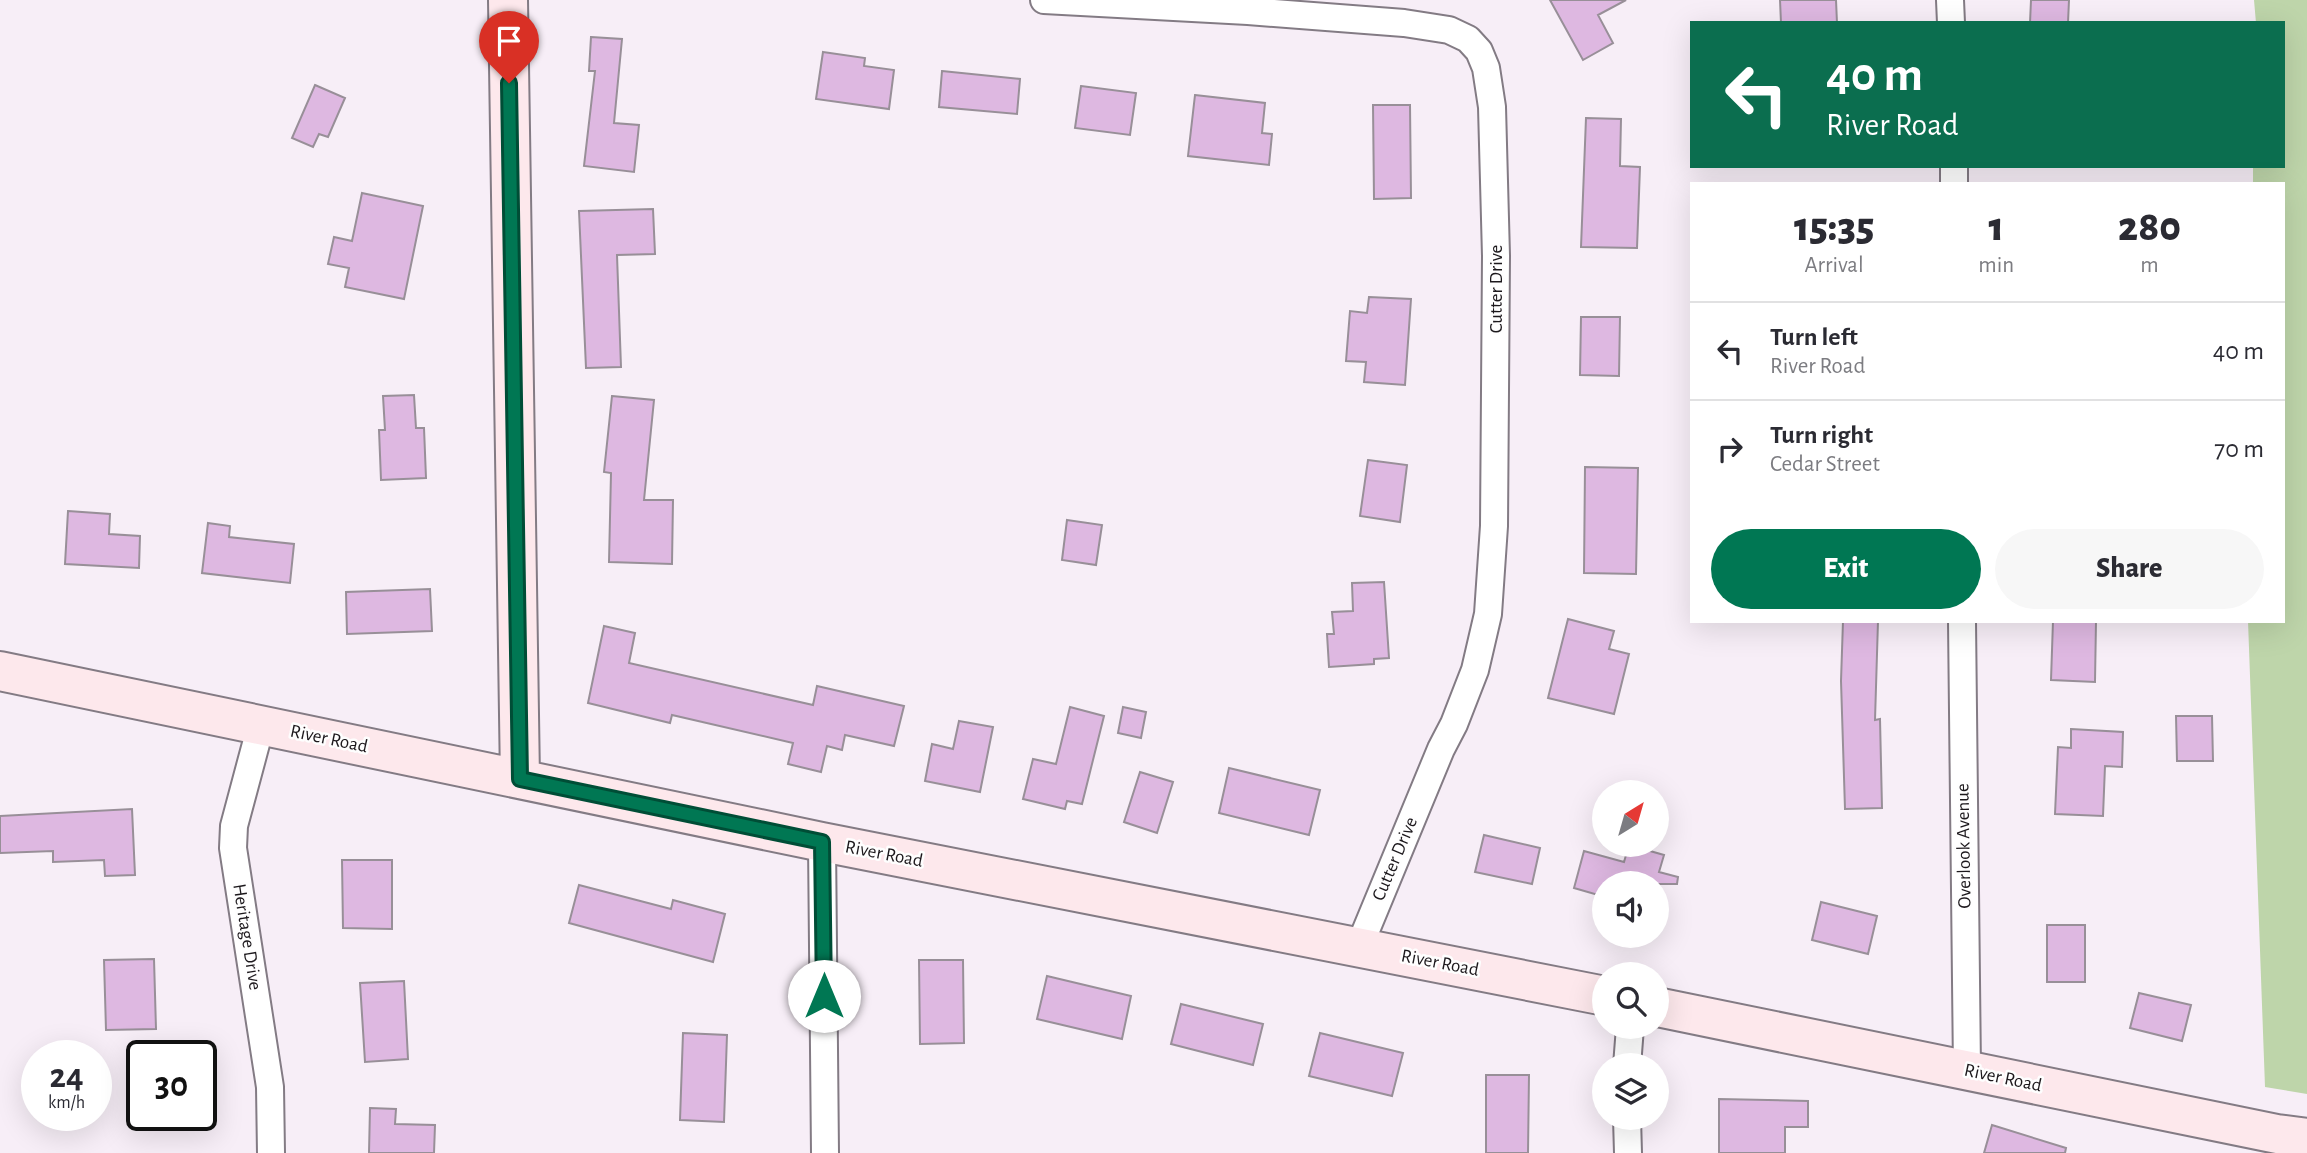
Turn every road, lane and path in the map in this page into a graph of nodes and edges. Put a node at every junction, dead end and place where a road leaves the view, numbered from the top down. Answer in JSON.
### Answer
{"nodes":[{"id":1,"x":508,"y":0,"type":"edge"},
{"id":2,"x":1044,"y":0,"type":"edge"},
{"id":3,"x":1950,"y":0,"type":"edge"},
{"id":4,"x":1951,"y":21,"type":"edge"},
{"id":5,"x":1962,"y":623,"type":"edge"},
{"id":6,"x":0,"y":671,"type":"edge"},
{"id":7,"x":261,"y":725,"type":"junction"},
{"id":8,"x":520,"y":779,"type":"junction"},
{"id":9,"x":822,"y":842,"type":"junction"},
{"id":10,"x":1359,"y":947,"type":"junction"},
{"id":11,"x":1592,"y":993,"type":"edge"},
{"id":12,"x":1669,"y":1009,"type":"edge"},
{"id":13,"x":1967,"y":1070,"type":"junction"},
{"id":14,"x":1627,"y":1130,"type":"edge"},
{"id":15,"x":2307,"y":1138,"type":"edge"},
{"id":16,"x":271,"y":1153,"type":"edge"},
{"id":17,"x":825,"y":1153,"type":"edge"},
{"id":18,"x":1628,"y":1153,"type":"edge"}],
"edges":[{"from":1,"to":8,"type":"street"},
{"from":2,"to":10,"type":"street","name":"Cutter Drive"},
{"from":3,"to":4,"type":"street"},
{"from":5,"to":13,"type":"street","name":"Overlook Avenue"},
{"from":6,"to":7,"type":"street","name":"River Road"},
{"from":7,"to":8,"type":"street","name":"River Road"},
{"from":7,"to":16,"type":"street","name":"Heritage Drive"},
{"from":8,"to":9,"type":"street","name":"River Road"},
{"from":9,"to":10,"type":"street","name":"River Road"},
{"from":9,"to":17,"type":"street"},
{"from":10,"to":11,"type":"street","name":"River Road"},
{"from":12,"to":13,"type":"street","name":"River Road"},
{"from":13,"to":15,"type":"street","name":"River Road"},
{"from":14,"to":18,"type":"street"}]}
